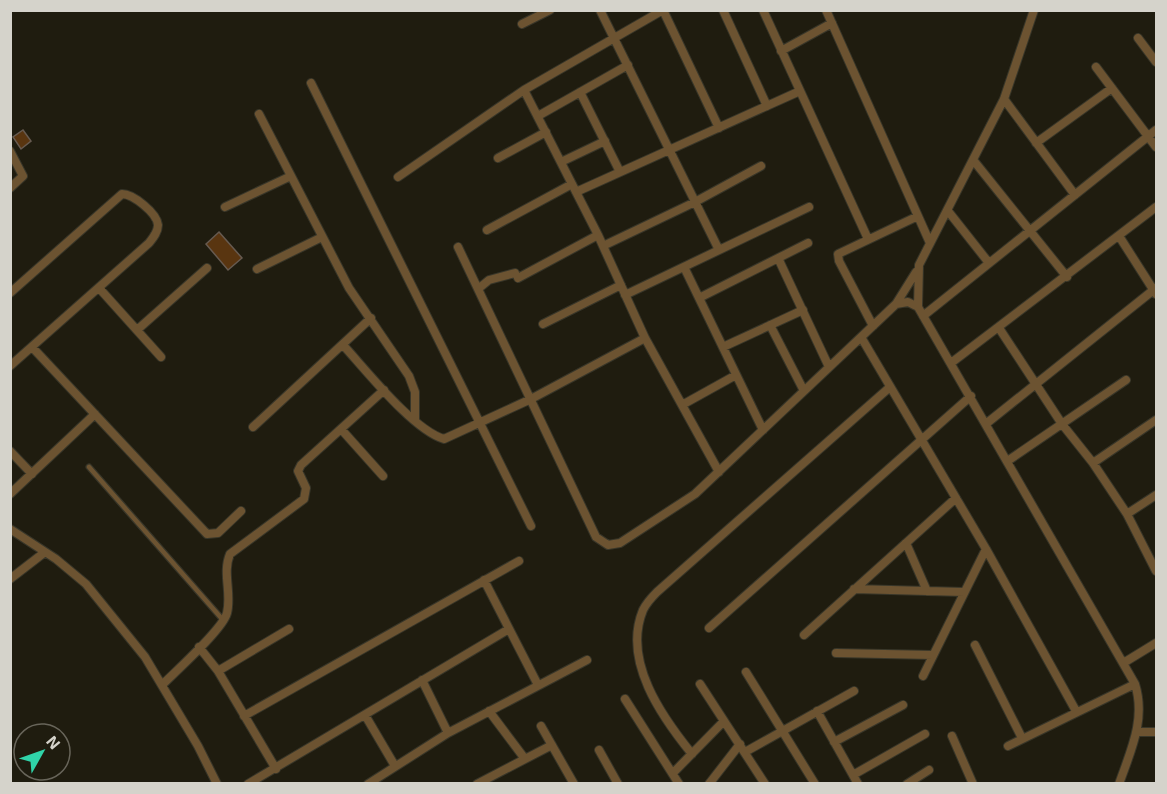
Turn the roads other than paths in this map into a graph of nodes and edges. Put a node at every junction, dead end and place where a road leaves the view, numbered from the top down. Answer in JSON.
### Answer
{"nodes":[{"id":1,"x":550,"y":10,"type":"edge"},
{"id":2,"x":600,"y":10,"type":"edge"},
{"id":3,"x":663,"y":10,"type":"edge"},
{"id":4,"x":723,"y":10,"type":"edge"},
{"id":5,"x":763,"y":10,"type":"edge"},
{"id":6,"x":826,"y":10,"type":"edge"},
{"id":7,"x":1034,"y":10,"type":"edge"},
{"id":8,"x":832,"y":23,"type":"junction"},
{"id":9,"x":522,"y":24,"type":"dead end"},
{"id":10,"x":615,"y":38,"type":"junction"},
{"id":11,"x":1138,"y":38,"type":"dead end"},
{"id":12,"x":781,"y":51,"type":"junction"},
{"id":13,"x":1156,"y":62,"type":"edge"},
{"id":14,"x":628,"y":65,"type":"junction"},
{"id":15,"x":1096,"y":67,"type":"dead end"},
{"id":16,"x":311,"y":83,"type":"dead end"},
{"id":17,"x":1112,"y":88,"type":"junction"},
{"id":18,"x":524,"y":90,"type":"junction"},
{"id":19,"x":800,"y":91,"type":"junction"},
{"id":20,"x":580,"y":92,"type":"junction"},
{"id":21,"x":1004,"y":99,"type":"junction"},
{"id":22,"x":767,"y":106,"type":"junction"},
{"id":23,"x":259,"y":114,"type":"dead end"},
{"id":24,"x":538,"y":116,"type":"junction"},
{"id":25,"x":719,"y":128,"type":"junction"},
{"id":26,"x":1156,"y":130,"type":"edge"},
{"id":27,"x":546,"y":132,"type":"junction"},
{"id":28,"x":1149,"y":136,"type":"junction"},
{"id":29,"x":605,"y":141,"type":"junction"},
{"id":30,"x":1036,"y":143,"type":"junction"},
{"id":31,"x":1156,"y":147,"type":"edge"},
{"id":32,"x":670,"y":150,"type":"junction"},
{"id":33,"x":10,"y":151,"type":"edge"},
{"id":34,"x":498,"y":158,"type":"dead end"},
{"id":35,"x":974,"y":161,"type":"junction"},
{"id":36,"x":561,"y":162,"type":"junction"},
{"id":37,"x":761,"y":166,"type":"dead end"},
{"id":38,"x":621,"y":172,"type":"junction"},
{"id":39,"x":291,"y":176,"type":"junction"},
{"id":40,"x":398,"y":177,"type":"dead end"},
{"id":41,"x":10,"y":188,"type":"edge"},
{"id":42,"x":574,"y":188,"type":"junction"},
{"id":43,"x":1075,"y":195,"type":"junction"},
{"id":44,"x":695,"y":202,"type":"junction"},
{"id":45,"x":225,"y":207,"type":"dead end"},
{"id":46,"x":809,"y":207,"type":"dead end"},
{"id":47,"x":1156,"y":207,"type":"edge"},
{"id":48,"x":948,"y":211,"type":"junction"},
{"id":49,"x":916,"y":217,"type":"junction"},
{"id":50,"x":487,"y":231,"type":"dead end"},
{"id":51,"x":1030,"y":231,"type":"junction"},
{"id":52,"x":598,"y":235,"type":"junction"},
{"id":53,"x":1119,"y":236,"type":"junction"},
{"id":54,"x":322,"y":237,"type":"junction"},
{"id":55,"x":868,"y":239,"type":"junction"},
{"id":56,"x":808,"y":243,"type":"dead end"},
{"id":57,"x":930,"y":243,"type":"junction"},
{"id":58,"x":603,"y":246,"type":"junction"},
{"id":59,"x":458,"y":247,"type":"dead end"},
{"id":60,"x":718,"y":250,"type":"junction"},
{"id":61,"x":778,"y":258,"type":"junction"},
{"id":62,"x":989,"y":263,"type":"junction"},
{"id":63,"x":684,"y":267,"type":"junction"},
{"id":64,"x":207,"y":268,"type":"dead end"},
{"id":65,"x":257,"y":269,"type":"dead end"},
{"id":66,"x":917,"y":271,"type":"junction"},
{"id":67,"x":1067,"y":277,"type":"junction"},
{"id":68,"x":621,"y":285,"type":"junction"},
{"id":69,"x":99,"y":288,"type":"junction"},
{"id":70,"x":478,"y":289,"type":"junction"},
{"id":71,"x":1156,"y":291,"type":"edge"},
{"id":72,"x":10,"y":293,"type":"edge"},
{"id":73,"x":625,"y":295,"type":"junction"},
{"id":74,"x":699,"y":298,"type":"junction"},
{"id":75,"x":896,"y":304,"type":"junction"},
{"id":76,"x":803,"y":310,"type":"junction"},
{"id":77,"x":920,"y":312,"type":"junction"},
{"id":78,"x":371,"y":318,"type":"junction"},
{"id":79,"x":543,"y":324,"type":"dead end"},
{"id":80,"x":771,"y":325,"type":"junction"},
{"id":81,"x":873,"y":326,"type":"junction"},
{"id":82,"x":999,"y":328,"type":"junction"},
{"id":83,"x":137,"y":330,"type":"junction"},
{"id":84,"x":861,"y":337,"type":"junction"},
{"id":85,"x":645,"y":338,"type":"junction"},
{"id":86,"x":343,"y":345,"type":"junction"},
{"id":87,"x":32,"y":347,"type":"junction"},
{"id":88,"x":723,"y":347,"type":"junction"},
{"id":89,"x":161,"y":357,"type":"dead end"},
{"id":90,"x":951,"y":363,"type":"junction"},
{"id":91,"x":10,"y":366,"type":"edge"},
{"id":92,"x":830,"y":367,"type":"junction"},
{"id":93,"x":736,"y":375,"type":"junction"},
{"id":94,"x":1126,"y":380,"type":"dead end"},
{"id":95,"x":1036,"y":384,"type":"junction"},
{"id":96,"x":890,"y":387,"type":"junction"},
{"id":97,"x":384,"y":390,"type":"junction"},
{"id":98,"x":804,"y":391,"type":"junction"},
{"id":99,"x":970,"y":396,"type":"junction"},
{"id":100,"x":531,"y":399,"type":"junction"},
{"id":101,"x":682,"y":405,"type":"junction"},
{"id":102,"x":95,"y":414,"type":"junction"},
{"id":103,"x":415,"y":419,"type":"junction"},
{"id":104,"x":1156,"y":420,"type":"edge"},
{"id":105,"x":987,"y":423,"type":"junction"},
{"id":106,"x":479,"y":424,"type":"junction"},
{"id":107,"x":1062,"y":424,"type":"junction"},
{"id":108,"x":253,"y":427,"type":"dead end"},
{"id":109,"x":341,"y":429,"type":"junction"},
{"id":110,"x":763,"y":430,"type":"junction"},
{"id":111,"x":921,"y":440,"type":"junction"},
{"id":112,"x":10,"y":451,"type":"edge"},
{"id":113,"x":1009,"y":460,"type":"junction"},
{"id":114,"x":1093,"y":463,"type":"junction"},
{"id":115,"x":89,"y":467,"type":"dead end"},
{"id":116,"x":719,"y":472,"type":"junction"},
{"id":117,"x":32,"y":474,"type":"junction"},
{"id":118,"x":383,"y":476,"type":"dead end"},
{"id":119,"x":10,"y":494,"type":"edge"},
{"id":120,"x":1156,"y":495,"type":"edge"},
{"id":121,"x":956,"y":498,"type":"junction"},
{"id":122,"x":241,"y":511,"type":"dead end"},
{"id":123,"x":1127,"y":514,"type":"junction"},
{"id":124,"x":531,"y":526,"type":"dead end"},
{"id":125,"x":10,"y":529,"type":"edge"},
{"id":126,"x":906,"y":543,"type":"junction"},
{"id":127,"x":1156,"y":546,"type":"edge"},
{"id":128,"x":986,"y":549,"type":"junction"},
{"id":129,"x":1146,"y":550,"type":"junction"},
{"id":130,"x":45,"y":552,"type":"junction"},
{"id":131,"x":519,"y":561,"type":"dead end"},
{"id":132,"x":1156,"y":571,"type":"edge"},
{"id":133,"x":10,"y":579,"type":"edge"},
{"id":134,"x":484,"y":580,"type":"junction"},
{"id":135,"x":854,"y":589,"type":"junction"},
{"id":136,"x":927,"y":591,"type":"junction"},
{"id":137,"x":964,"y":592,"type":"junction"},
{"id":138,"x":224,"y":621,"type":"junction"},
{"id":139,"x":709,"y":628,"type":"dead end"},
{"id":140,"x":289,"y":629,"type":"dead end"},
{"id":141,"x":509,"y":629,"type":"junction"},
{"id":142,"x":804,"y":635,"type":"dead end"},
{"id":143,"x":1156,"y":643,"type":"edge"},
{"id":144,"x":975,"y":645,"type":"dead end"},
{"id":145,"x":199,"y":647,"type":"junction"},
{"id":146,"x":836,"y":653,"type":"dead end"},
{"id":147,"x":933,"y":655,"type":"junction"},
{"id":148,"x":587,"y":660,"type":"dead end"},
{"id":149,"x":1125,"y":662,"type":"junction"},
{"id":150,"x":218,"y":671,"type":"junction"},
{"id":151,"x":746,"y":672,"type":"dead end"},
{"id":152,"x":922,"y":676,"type":"dead end"},
{"id":153,"x":422,"y":680,"type":"junction"},
{"id":154,"x":700,"y":684,"type":"dead end"},
{"id":155,"x":1135,"y":684,"type":"junction"},
{"id":156,"x":162,"y":685,"type":"junction"},
{"id":157,"x":538,"y":685,"type":"junction"},
{"id":158,"x":854,"y":691,"type":"dead end"},
{"id":159,"x":625,"y":699,"type":"dead end"},
{"id":160,"x":903,"y":705,"type":"dead end"},
{"id":161,"x":489,"y":711,"type":"junction"},
{"id":162,"x":817,"y":711,"type":"junction"},
{"id":163,"x":1076,"y":711,"type":"junction"},
{"id":164,"x":365,"y":715,"type":"junction"},
{"id":165,"x":244,"y":716,"type":"junction"},
{"id":166,"x":724,"y":721,"type":"junction"},
{"id":167,"x":541,"y":726,"type":"dead end"},
{"id":168,"x":781,"y":731,"type":"junction"},
{"id":169,"x":1137,"y":732,"type":"junction"},
{"id":170,"x":1156,"y":732,"type":"edge"},
{"id":171,"x":448,"y":733,"type":"junction"},
{"id":172,"x":925,"y":734,"type":"dead end"},
{"id":173,"x":952,"y":736,"type":"dead end"},
{"id":174,"x":1022,"y":738,"type":"junction"},
{"id":175,"x":834,"y":742,"type":"junction"},
{"id":176,"x":552,"y":745,"type":"junction"},
{"id":177,"x":1008,"y":746,"type":"dead end"},
{"id":178,"x":742,"y":748,"type":"junction"},
{"id":179,"x":599,"y":750,"type":"dead end"},
{"id":180,"x":692,"y":754,"type":"junction"},
{"id":181,"x":525,"y":759,"type":"junction"},
{"id":182,"x":395,"y":766,"type":"junction"},
{"id":183,"x":276,"y":769,"type":"junction"},
{"id":184,"x":929,"y":770,"type":"dead end"},
{"id":185,"x":673,"y":773,"type":"junction"},
{"id":186,"x":853,"y":775,"type":"junction"},
{"id":187,"x":614,"y":782,"type":"edge"},
{"id":188,"x":217,"y":783,"type":"edge"},
{"id":189,"x":251,"y":783,"type":"edge"},
{"id":190,"x":368,"y":783,"type":"edge"},
{"id":191,"x":477,"y":783,"type":"edge"},
{"id":192,"x":574,"y":783,"type":"edge"},
{"id":193,"x":679,"y":783,"type":"edge"},
{"id":194,"x":709,"y":783,"type":"edge"},
{"id":195,"x":765,"y":783,"type":"edge"},
{"id":196,"x":815,"y":783,"type":"edge"},
{"id":197,"x":858,"y":783,"type":"edge"},
{"id":198,"x":907,"y":783,"type":"edge"},
{"id":199,"x":973,"y":783,"type":"edge"},
{"id":200,"x":1119,"y":783,"type":"edge"}],
"edges":[{"from":1,"to":9,"type":"street"},
{"from":2,"to":10,"type":"street"},
{"from":3,"to":10,"type":"street"},
{"from":3,"to":25,"type":"street"},
{"from":4,"to":22,"type":"street"},
{"from":5,"to":12,"type":"street"},
{"from":6,"to":8,"type":"street"},
{"from":7,"to":21,"type":"street"},
{"from":8,"to":12,"type":"street"},
{"from":8,"to":49,"type":"street"},
{"from":10,"to":14,"type":"street"},
{"from":10,"to":18,"type":"street"},
{"from":11,"to":13,"type":"street"},
{"from":12,"to":19,"type":"street"},
{"from":14,"to":20,"type":"street"},
{"from":14,"to":32,"type":"street"},
{"from":15,"to":17,"type":"street"},
{"from":16,"to":106,"type":"street"},
{"from":17,"to":28,"type":"street"},
{"from":17,"to":30,"type":"street"},
{"from":18,"to":24,"type":"street"},
{"from":18,"to":40,"type":"street"},
{"from":19,"to":22,"type":"street"},
{"from":19,"to":55,"type":"street"},
{"from":20,"to":24,"type":"street"},
{"from":20,"to":29,"type":"street"},
{"from":21,"to":30,"type":"street"},
{"from":21,"to":35,"type":"street"},
{"from":22,"to":25,"type":"street"},
{"from":23,"to":39,"type":"street"},
{"from":24,"to":27,"type":"street"},
{"from":25,"to":32,"type":"street"},
{"from":26,"to":28,"type":"street"},
{"from":27,"to":34,"type":"street"},
{"from":27,"to":36,"type":"street"},
{"from":28,"to":31,"type":"street"},
{"from":28,"to":43,"type":"street"},
{"from":29,"to":36,"type":"street"},
{"from":29,"to":38,"type":"street"},
{"from":30,"to":43,"type":"street"},
{"from":32,"to":38,"type":"street"},
{"from":32,"to":44,"type":"street"},
{"from":33,"to":41,"type":"street"},
{"from":35,"to":48,"type":"street"},
{"from":35,"to":51,"type":"street"},
{"from":36,"to":42,"type":"street"},
{"from":37,"to":44,"type":"street"},
{"from":38,"to":42,"type":"street"},
{"from":39,"to":45,"type":"street"},
{"from":39,"to":54,"type":"street"},
{"from":42,"to":50,"type":"street"},
{"from":42,"to":52,"type":"street"},
{"from":43,"to":51,"type":"street"},
{"from":44,"to":58,"type":"street"},
{"from":44,"to":60,"type":"street"},
{"from":46,"to":60,"type":"street"},
{"from":47,"to":53,"type":"street"},
{"from":48,"to":57,"type":"street"},
{"from":48,"to":62,"type":"street"},
{"from":49,"to":55,"type":"street"},
{"from":49,"to":57,"type":"street"},
{"from":51,"to":62,"type":"street"},
{"from":51,"to":67,"type":"street"},
{"from":52,"to":58,"type":"street"},
{"from":52,"to":70,"type":"street"},
{"from":53,"to":67,"type":"street"},
{"from":53,"to":71,"type":"street"},
{"from":54,"to":65,"type":"street"},
{"from":54,"to":78,"type":"street"},
{"from":55,"to":81,"type":"street"},
{"from":56,"to":61,"type":"street"},
{"from":57,"to":66,"type":"street"},
{"from":58,"to":68,"type":"street"},
{"from":59,"to":70,"type":"street"},
{"from":60,"to":63,"type":"street"},
{"from":61,"to":74,"type":"street"},
{"from":61,"to":76,"type":"street"},
{"from":62,"to":77,"type":"street"},
{"from":63,"to":73,"type":"street"},
{"from":63,"to":74,"type":"street"},
{"from":64,"to":83,"type":"street"},
{"from":66,"to":75,"type":"street"},
{"from":66,"to":77,"type":"street"},
{"from":67,"to":82,"type":"street"},
{"from":68,"to":73,"type":"street"},
{"from":68,"to":79,"type":"street"},
{"from":69,"to":72,"type":"street"},
{"from":69,"to":83,"type":"street"},
{"from":69,"to":87,"type":"street"},
{"from":70,"to":100,"type":"street"},
{"from":71,"to":95,"type":"street"},
{"from":73,"to":85,"type":"street"},
{"from":74,"to":88,"type":"street"},
{"from":75,"to":77,"type":"street"},
{"from":75,"to":81,"type":"street"},
{"from":76,"to":80,"type":"street"},
{"from":76,"to":92,"type":"street"},
{"from":77,"to":90,"type":"street"},
{"from":78,"to":86,"type":"street"},
{"from":78,"to":103,"type":"street"},
{"from":80,"to":88,"type":"street"},
{"from":80,"to":98,"type":"street"},
{"from":81,"to":84,"type":"street"},
{"from":82,"to":90,"type":"street"},
{"from":82,"to":95,"type":"street"},
{"from":83,"to":89,"type":"street"},
{"from":84,"to":92,"type":"street"},
{"from":84,"to":96,"type":"street"},
{"from":85,"to":100,"type":"street"},
{"from":85,"to":101,"type":"street"},
{"from":86,"to":97,"type":"street"},
{"from":86,"to":108,"type":"street"},
{"from":87,"to":91,"type":"street"},
{"from":87,"to":102,"type":"street"},
{"from":88,"to":93,"type":"street"},
{"from":90,"to":99,"type":"street"},
{"from":92,"to":98,"type":"street"},
{"from":93,"to":101,"type":"street"},
{"from":93,"to":110,"type":"street"},
{"from":94,"to":107,"type":"street"},
{"from":95,"to":105,"type":"street"},
{"from":95,"to":107,"type":"street"},
{"from":96,"to":111,"type":"street"},
{"from":96,"to":180,"type":"street"},
{"from":97,"to":103,"type":"street"},
{"from":97,"to":109,"type":"street"},
{"from":98,"to":110,"type":"street"},
{"from":99,"to":105,"type":"street"},
{"from":99,"to":111,"type":"street"},
{"from":100,"to":106,"type":"street"},
{"from":100,"to":116,"type":"street"},
{"from":101,"to":116,"type":"street"},
{"from":102,"to":117,"type":"street"},
{"from":102,"to":122,"type":"street"},
{"from":103,"to":106,"type":"street"},
{"from":104,"to":114,"type":"street"},
{"from":105,"to":113,"type":"street"},
{"from":106,"to":124,"type":"street"},
{"from":107,"to":113,"type":"street"},
{"from":107,"to":114,"type":"street"},
{"from":109,"to":118,"type":"street"},
{"from":109,"to":138,"type":"street"},
{"from":110,"to":116,"type":"street"},
{"from":111,"to":121,"type":"street"},
{"from":111,"to":139,"type":"street"},
{"from":112,"to":117,"type":"street"},
{"from":113,"to":149,"type":"street"},
{"from":114,"to":123,"type":"street"},
{"from":115,"to":138,"type":"lane"},
{"from":117,"to":119,"type":"street"},
{"from":120,"to":123,"type":"street"},
{"from":121,"to":126,"type":"street"},
{"from":121,"to":128,"type":"street"},
{"from":123,"to":129,"type":"street"},
{"from":125,"to":130,"type":"street"},
{"from":126,"to":135,"type":"street"},
{"from":126,"to":136,"type":"street"},
{"from":127,"to":129,"type":"street"},
{"from":128,"to":137,"type":"street"},
{"from":128,"to":163,"type":"street"},
{"from":129,"to":132,"type":"street"},
{"from":130,"to":133,"type":"street"},
{"from":130,"to":156,"type":"street"},
{"from":131,"to":134,"type":"street"},
{"from":134,"to":141,"type":"street"},
{"from":134,"to":165,"type":"street"},
{"from":135,"to":136,"type":"street"},
{"from":135,"to":142,"type":"street"},
{"from":136,"to":137,"type":"street"},
{"from":137,"to":147,"type":"street"},
{"from":138,"to":145,"type":"street"},
{"from":140,"to":150,"type":"street"},
{"from":141,"to":153,"type":"street"},
{"from":141,"to":157,"type":"street"},
{"from":143,"to":149,"type":"street"},
{"from":144,"to":174,"type":"street"},
{"from":145,"to":150,"type":"street"},
{"from":145,"to":156,"type":"street"},
{"from":146,"to":147,"type":"street"},
{"from":147,"to":152,"type":"street"},
{"from":148,"to":157,"type":"street"},
{"from":149,"to":155,"type":"street"},
{"from":150,"to":165,"type":"street"},
{"from":151,"to":168,"type":"street"},
{"from":153,"to":164,"type":"street"},
{"from":153,"to":171,"type":"street"},
{"from":154,"to":166,"type":"street"},
{"from":155,"to":163,"type":"street"},
{"from":155,"to":169,"type":"street"},
{"from":156,"to":188,"type":"street"},
{"from":157,"to":161,"type":"street"},
{"from":158,"to":162,"type":"street"},
{"from":159,"to":185,"type":"street"},
{"from":160,"to":175,"type":"street"},
{"from":161,"to":171,"type":"street"},
{"from":161,"to":181,"type":"street"},
{"from":162,"to":168,"type":"street"},
{"from":162,"to":175,"type":"street"},
{"from":163,"to":174,"type":"street"},
{"from":164,"to":182,"type":"street"},
{"from":164,"to":183,"type":"street"},
{"from":165,"to":183,"type":"street"},
{"from":166,"to":178,"type":"street"},
{"from":166,"to":180,"type":"street"},
{"from":167,"to":176,"type":"street"},
{"from":168,"to":178,"type":"street"},
{"from":168,"to":196,"type":"street"},
{"from":169,"to":170,"type":"street"},
{"from":169,"to":200,"type":"street"},
{"from":171,"to":182,"type":"street"},
{"from":172,"to":186,"type":"street"},
{"from":173,"to":199,"type":"street"},
{"from":174,"to":177,"type":"street"},
{"from":175,"to":186,"type":"street"},
{"from":176,"to":181,"type":"street"},
{"from":176,"to":192,"type":"street"},
{"from":178,"to":194,"type":"street"},
{"from":178,"to":195,"type":"street"},
{"from":179,"to":187,"type":"street"},
{"from":180,"to":185,"type":"street"},
{"from":181,"to":191,"type":"street"},
{"from":182,"to":190,"type":"street"},
{"from":183,"to":189,"type":"street"},
{"from":184,"to":198,"type":"street"},
{"from":185,"to":193,"type":"street"},
{"from":186,"to":197,"type":"street"}]}
